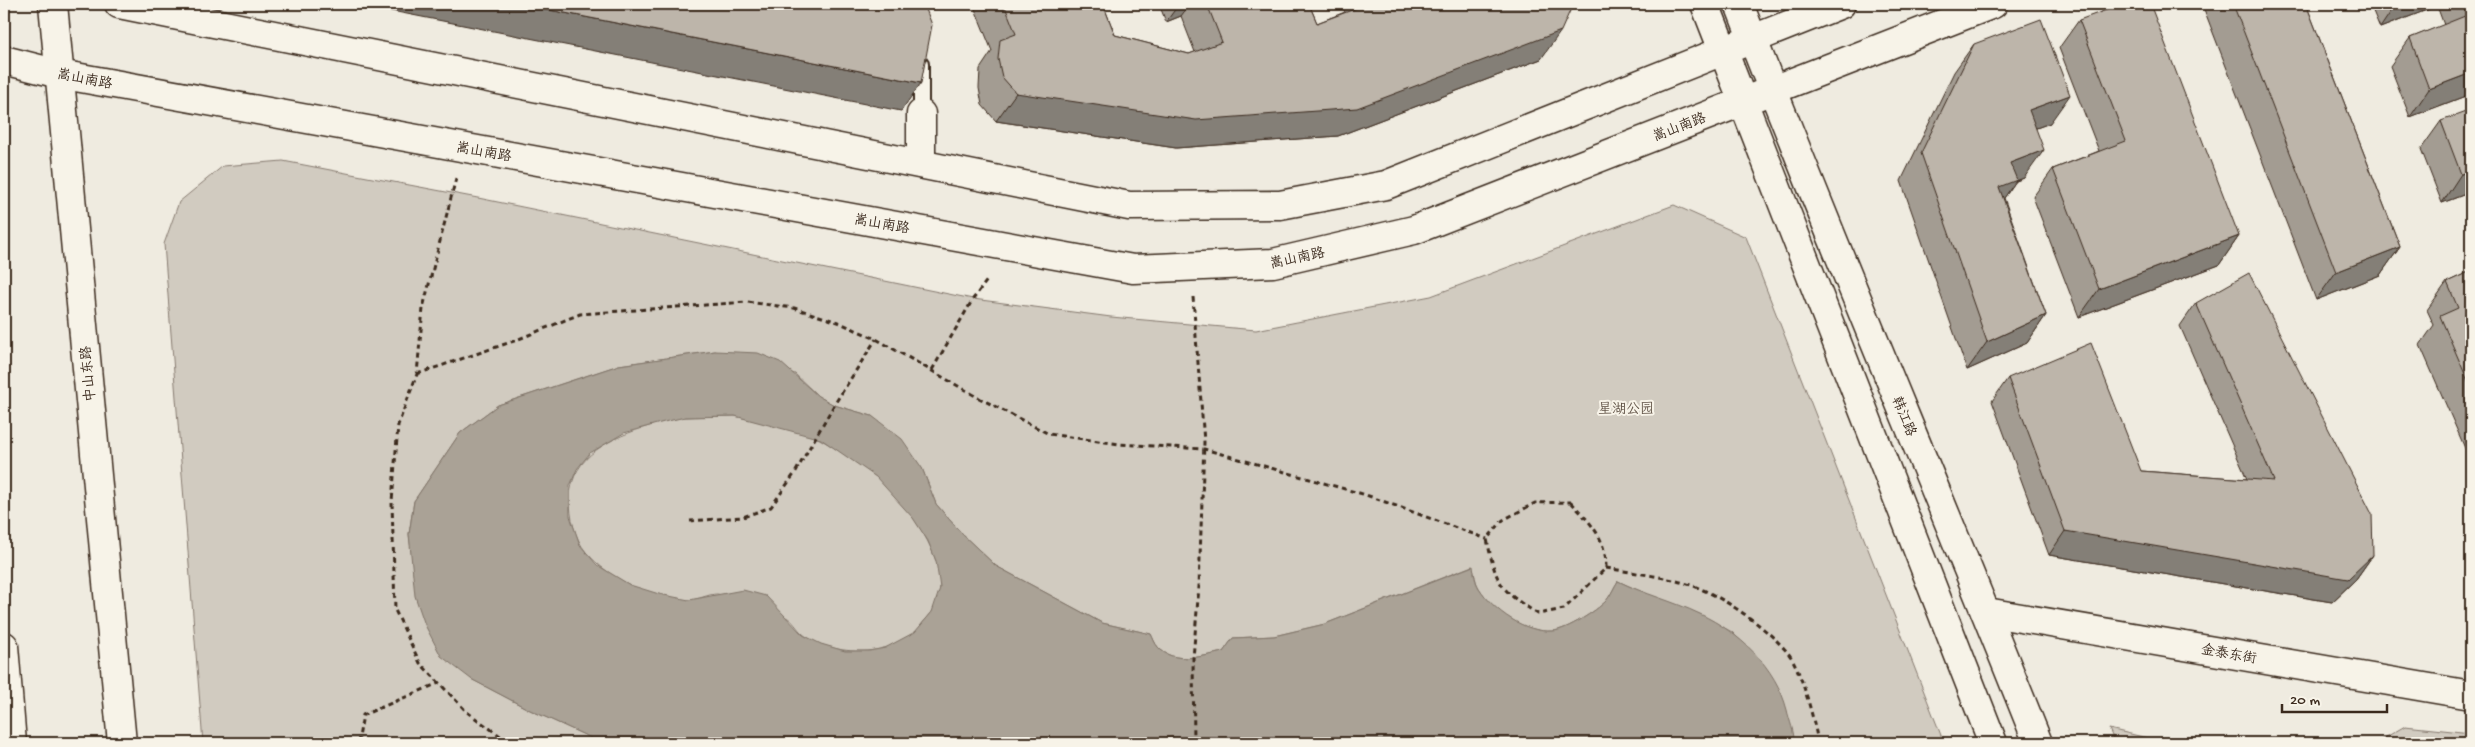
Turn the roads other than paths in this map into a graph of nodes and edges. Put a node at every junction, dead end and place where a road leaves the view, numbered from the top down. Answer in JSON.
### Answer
{"nodes":[{"id":1,"x":53,"y":4,"type":"edge"},
{"id":2,"x":120,"y":4,"type":"edge"},
{"id":3,"x":1705,"y":4,"type":"edge"},
{"id":4,"x":1739,"y":4,"type":"edge"},
{"id":5,"x":1841,"y":4,"type":"edge"},
{"id":6,"x":1993,"y":4,"type":"edge"},
{"id":7,"x":1753,"y":38,"type":"junction"},
{"id":8,"x":1723,"y":50,"type":"junction"},
{"id":9,"x":921,"y":54,"type":"edge"},
{"id":10,"x":4,"y":60,"type":"edge"},
{"id":11,"x":59,"y":74,"type":"junction"},
{"id":12,"x":1772,"y":90,"type":"junction"},
{"id":13,"x":1743,"y":101,"type":"junction"},
{"id":14,"x":921,"y":114,"type":"joint"},
{"id":15,"x":921,"y":164,"type":"junction"},
{"id":16,"x":1986,"y":612,"type":"junction"},
{"id":17,"x":4,"y":646,"type":"edge"},
{"id":18,"x":2471,"y":695,"type":"edge"},
{"id":19,"x":12,"y":743,"type":"edge"},
{"id":20,"x":122,"y":743,"type":"edge"},
{"id":21,"x":1993,"y":743,"type":"edge"},
{"id":22,"x":2038,"y":743,"type":"edge"}],
"edges":[{"from":1,"to":11,"type":"street","name":"中山东路"},
{"from":2,"to":15,"type":"street"},
{"from":3,"to":8,"type":"street"},
{"from":4,"to":7,"type":"street","name":"韩江路"},
{"from":5,"to":7,"type":"street"},
{"from":6,"to":12,"type":"street"},
{"from":7,"to":8,"type":"street"},
{"from":7,"to":12,"type":"street","name":"韩江路"},
{"from":8,"to":13,"type":"street"},
{"from":8,"to":15,"type":"street"},
{"from":9,"to":14,"type":"lane"},
{"from":10,"to":11,"type":"street","name":"嵩山南路"},
{"from":11,"to":13,"type":"street","name":"嵩山南路"},
{"from":11,"to":20,"type":"street","name":"中山东路"},
{"from":12,"to":13,"type":"street"},
{"from":12,"to":16,"type":"street","name":"韩江路"},
{"from":13,"to":21,"type":"street"},
{"from":14,"to":15,"type":"street"},
{"from":16,"to":18,"type":"street","name":"金泰东街"},
{"from":16,"to":22,"type":"street","name":"韩江路"},
{"from":17,"to":19,"type":"street"}]}
